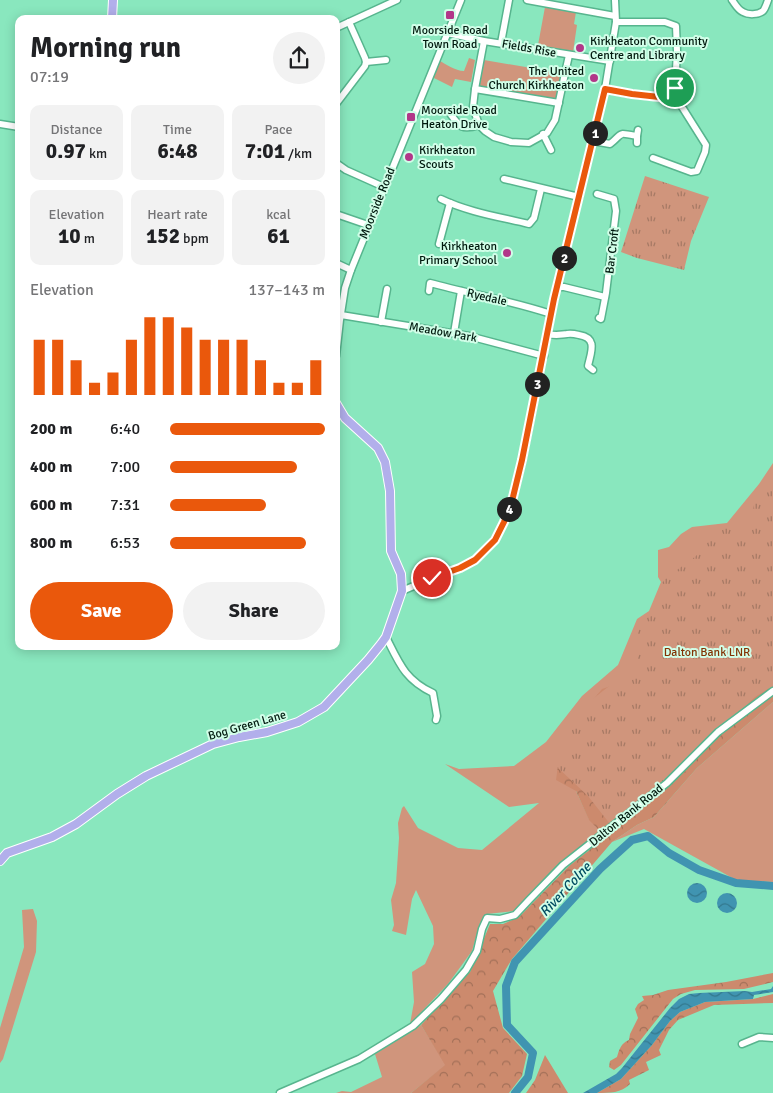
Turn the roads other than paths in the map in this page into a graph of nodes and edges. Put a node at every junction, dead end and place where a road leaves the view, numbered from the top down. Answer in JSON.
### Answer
{"nodes":[{"id":1,"x":113,"y":0,"type":"edge"},
{"id":2,"x":397,"y":0,"type":"edge"},
{"id":3,"x":461,"y":0,"type":"edge"},
{"id":4,"x":509,"y":0,"type":"edge"},
{"id":5,"x":527,"y":0,"type":"edge"},
{"id":6,"x":615,"y":0,"type":"edge"},
{"id":7,"x":732,"y":0,"type":"edge"},
{"id":8,"x":768,"y":0,"type":"edge"},
{"id":9,"x":388,"y":2,"type":"edge"},
{"id":10,"x":112,"y":15,"type":"edge"},
{"id":11,"x":615,"y":19,"type":"junction"},
{"id":12,"x":349,"y":22,"type":"junction"},
{"id":13,"x":340,"y":26,"type":"edge"},
{"id":14,"x":447,"y":33,"type":"junction"},
{"id":15,"x":484,"y":40,"type":"junction"},
{"id":16,"x":501,"y":43,"type":"junction"},
{"id":17,"x":569,"y":54,"type":"junction"},
{"id":18,"x":386,"y":60,"type":"dead end"},
{"id":19,"x":610,"y":61,"type":"junction"},
{"id":20,"x":366,"y":62,"type":"junction"},
{"id":21,"x":475,"y":89,"type":"junction"},
{"id":22,"x":605,"y":89,"type":"junction"},
{"id":23,"x":340,"y":99,"type":"edge"},
{"id":24,"x":677,"y":99,"type":"junction"},
{"id":25,"x":559,"y":104,"type":"junction"},
{"id":26,"x":449,"y":112,"type":"dead end"},
{"id":27,"x":0,"y":124,"type":"edge"},
{"id":28,"x":479,"y":125,"type":"junction"},
{"id":29,"x":15,"y":126,"type":"edge"},
{"id":30,"x":543,"y":134,"type":"junction"},
{"id":31,"x":637,"y":136,"type":"dead end"},
{"id":32,"x":593,"y":141,"type":"junction"},
{"id":33,"x":551,"y":150,"type":"dead end"},
{"id":34,"x":657,"y":157,"type":"dead end"},
{"id":35,"x":340,"y":166,"type":"edge"},
{"id":36,"x":504,"y":179,"type":"dead end"},
{"id":37,"x":384,"y":187,"type":"junction"},
{"id":38,"x":542,"y":189,"type":"junction"},
{"id":39,"x":597,"y":194,"type":"dead end"},
{"id":40,"x":579,"y":197,"type":"junction"},
{"id":41,"x":441,"y":199,"type":"dead end"},
{"id":42,"x":450,"y":203,"type":"junction"},
{"id":43,"x":340,"y":215,"type":"edge"},
{"id":44,"x":368,"y":225,"type":"junction"},
{"id":45,"x":439,"y":244,"type":"dead end"},
{"id":46,"x":340,"y":265,"type":"edge"},
{"id":47,"x":351,"y":270,"type":"junction"},
{"id":48,"x":557,"y":288,"type":"junction"},
{"id":49,"x":386,"y":289,"type":"dead end"},
{"id":50,"x":430,"y":291,"type":"dead end"},
{"id":51,"x":461,"y":291,"type":"junction"},
{"id":52,"x":605,"y":297,"type":"junction"},
{"id":53,"x":552,"y":314,"type":"junction"},
{"id":54,"x":341,"y":316,"type":"junction"},
{"id":55,"x":598,"y":318,"type":"dead end"},
{"id":56,"x":381,"y":322,"type":"junction"},
{"id":57,"x":340,"y":324,"type":"edge"},
{"id":58,"x":454,"y":333,"type":"junction"},
{"id":59,"x":548,"y":334,"type":"junction"},
{"id":60,"x":544,"y":356,"type":"junction"},
{"id":61,"x":588,"y":368,"type":"dead end"},
{"id":62,"x":340,"y":410,"type":"edge"},
{"id":63,"x":402,"y":591,"type":"junction"},
{"id":64,"x":386,"y":637,"type":"junction"},
{"id":65,"x":773,"y":691,"type":"edge"},
{"id":66,"x":436,"y":720,"type":"dead end"},
{"id":67,"x":0,"y":860,"type":"edge"},
{"id":68,"x":773,"y":1038,"type":"edge"},
{"id":69,"x":742,"y":1044,"type":"dead end"},
{"id":70,"x":280,"y":1093,"type":"edge"}],
"edges":[{"from":1,"to":10,"type":"main road"},
{"from":2,"to":9,"type":"street"},
{"from":3,"to":14,"type":"street","name":"Moorside Road"},
{"from":4,"to":16,"type":"street"},
{"from":5,"to":11,"type":"street"},
{"from":6,"to":11,"type":"street"},
{"from":7,"to":8,"type":"street"},
{"from":9,"to":12,"type":"street"},
{"from":11,"to":19,"type":"street"},
{"from":11,"to":24,"type":"street"},
{"from":12,"to":13,"type":"street"},
{"from":12,"to":20,"type":"street"},
{"from":14,"to":15,"type":"street","name":"Fields Rise"},
{"from":14,"to":37,"type":"street","name":"Moorside Road"},
{"from":15,"to":16,"type":"street","name":"Fields Rise"},
{"from":15,"to":21,"type":"street"},
{"from":16,"to":17,"type":"street","name":"Fields Rise"},
{"from":17,"to":19,"type":"street","name":"Fields Rise"},
{"from":17,"to":25,"type":"street"},
{"from":18,"to":20,"type":"street"},
{"from":19,"to":22,"type":"street"},
{"from":20,"to":23,"type":"street"},
{"from":21,"to":25,"type":"street"},
{"from":21,"to":28,"type":"street"},
{"from":22,"to":24,"type":"street"},
{"from":22,"to":32,"type":"street"},
{"from":24,"to":34,"type":"street"},
{"from":25,"to":30,"type":"street"},
{"from":26,"to":28,"type":"street"},
{"from":27,"to":29,"type":"street"},
{"from":28,"to":30,"type":"street"},
{"from":30,"to":33,"type":"street"},
{"from":31,"to":32,"type":"street"},
{"from":32,"to":40,"type":"street"},
{"from":35,"to":37,"type":"street"},
{"from":36,"to":38,"type":"street"},
{"from":37,"to":44,"type":"street","name":"Moorside Road"},
{"from":38,"to":40,"type":"street"},
{"from":38,"to":42,"type":"street"},
{"from":39,"to":52,"type":"street","name":"Bar Croft"},
{"from":40,"to":48,"type":"street"},
{"from":41,"to":42,"type":"street"},
{"from":42,"to":45,"type":"street"},
{"from":43,"to":44,"type":"street"},
{"from":44,"to":47,"type":"street","name":"Moorside Road"},
{"from":46,"to":47,"type":"street"},
{"from":47,"to":54,"type":"street","name":"Moorside Road"},
{"from":48,"to":52,"type":"street"},
{"from":48,"to":53,"type":"street"},
{"from":49,"to":56,"type":"street"},
{"from":50,"to":51,"type":"street","name":"Ryedale"},
{"from":51,"to":53,"type":"street","name":"Ryedale"},
{"from":51,"to":58,"type":"street"},
{"from":52,"to":55,"type":"street","name":"Bar Croft"},
{"from":53,"to":59,"type":"street"},
{"from":54,"to":56,"type":"street","name":"Meadow Park"},
{"from":54,"to":57,"type":"street","name":"Moorside Road"},
{"from":56,"to":58,"type":"street","name":"Meadow Park"},
{"from":58,"to":60,"type":"street","name":"Meadow Park"},
{"from":59,"to":60,"type":"street"},
{"from":59,"to":61,"type":"street"},
{"from":60,"to":63,"type":"street"},
{"from":62,"to":63,"type":"main road"},
{"from":63,"to":64,"type":"main road","name":"Bog Green Lane"},
{"from":64,"to":66,"type":"street"},
{"from":64,"to":67,"type":"main road","name":"Bog Green Lane"},
{"from":65,"to":70,"type":"street","name":"Dalton Bank Road"},
{"from":68,"to":69,"type":"street"}]}
